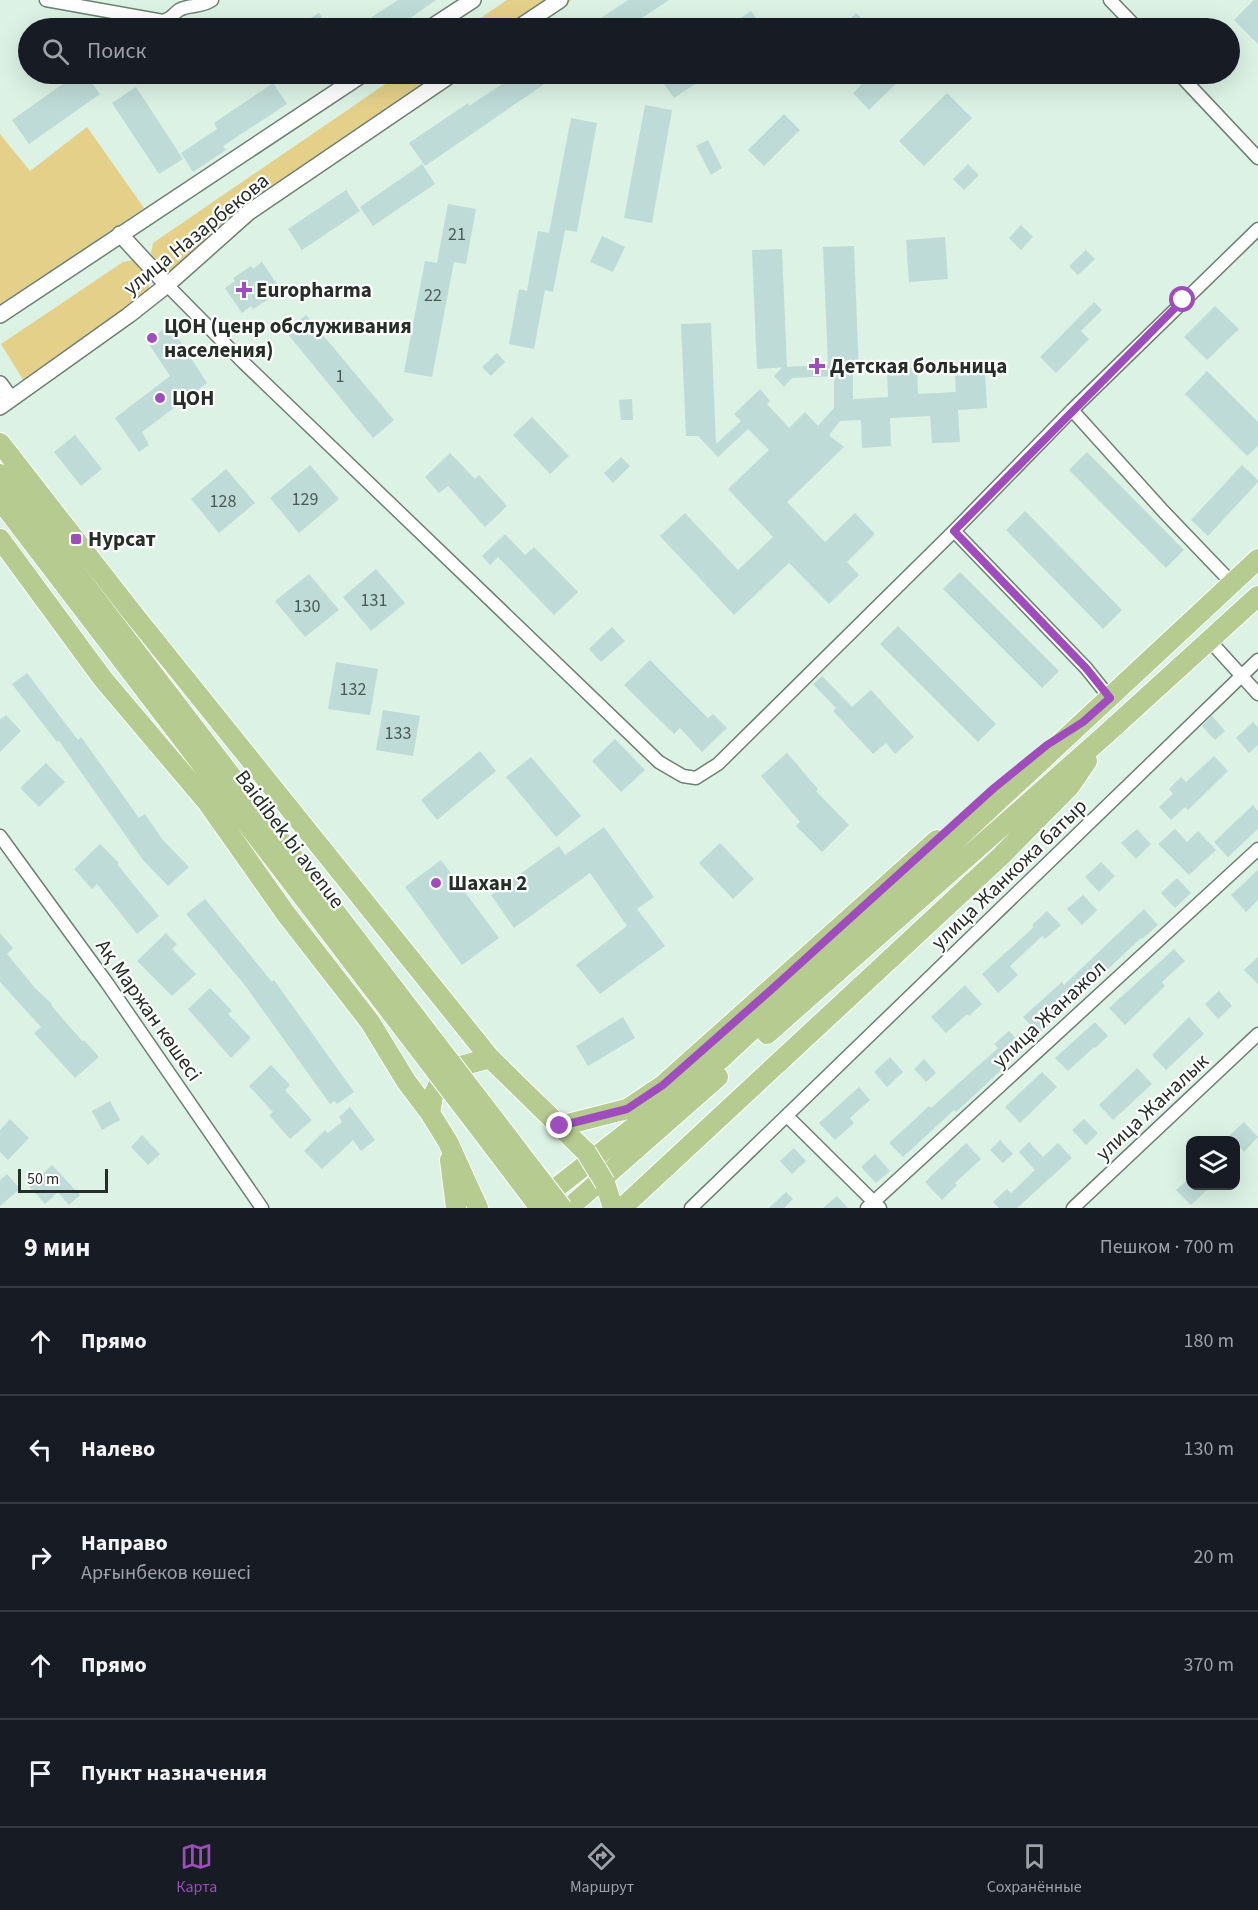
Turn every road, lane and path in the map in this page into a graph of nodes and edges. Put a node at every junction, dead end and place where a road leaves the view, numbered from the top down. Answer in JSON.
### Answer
{"nodes":[{"id":1,"x":46,"y":0,"type":"edge"},
{"id":2,"x":212,"y":0,"type":"edge"},
{"id":3,"x":473,"y":0,"type":"edge"},
{"id":4,"x":560,"y":0,"type":"edge"},
{"id":5,"x":1110,"y":0,"type":"edge"},
{"id":6,"x":180,"y":5,"type":"edge"},
{"id":7,"x":146,"y":18,"type":"edge"},
{"id":8,"x":172,"y":18,"type":"edge"},
{"id":9,"x":445,"y":18,"type":"edge"},
{"id":10,"x":533,"y":18,"type":"edge"},
{"id":11,"x":1127,"y":18,"type":"edge"},
{"id":12,"x":348,"y":84,"type":"edge"},
{"id":13,"x":437,"y":84,"type":"edge"},
{"id":14,"x":1188,"y":84,"type":"edge"},
{"id":15,"x":1258,"y":158,"type":"edge"},
{"id":16,"x":1258,"y":229,"type":"edge"},
{"id":17,"x":120,"y":234,"type":"junction"},
{"id":18,"x":167,"y":285,"type":"junction"},
{"id":19,"x":0,"y":315,"type":"edge"},
{"id":20,"x":0,"y":384,"type":"edge"},
{"id":21,"x":5,"y":402,"type":"edge"},
{"id":22,"x":1072,"y":410,"type":"junction"},
{"id":23,"x":0,"y":443,"type":"edge"},
{"id":24,"x":0,"y":474,"type":"edge"},
{"id":25,"x":0,"y":500,"type":"edge"},
{"id":26,"x":954,"y":531,"type":"junction"},
{"id":27,"x":0,"y":539,"type":"edge"},
{"id":28,"x":1258,"y":558,"type":"edge"},
{"id":29,"x":1232,"y":583,"type":"junction"},
{"id":30,"x":1258,"y":596,"type":"edge"},
{"id":31,"x":1210,"y":641,"type":"junction"},
{"id":32,"x":1258,"y":660,"type":"edge"},
{"id":33,"x":1240,"y":677,"type":"junction"},
{"id":34,"x":1258,"y":694,"type":"edge"},
{"id":35,"x":1110,"y":698,"type":"junction"},
{"id":36,"x":1083,"y":722,"type":"junction"},
{"id":37,"x":1104,"y":736,"type":"junction"},
{"id":38,"x":0,"y":836,"type":"edge"},
{"id":39,"x":1258,"y":849,"type":"edge"},
{"id":40,"x":1258,"y":1034,"type":"edge"},
{"id":41,"x":490,"y":1058,"type":"junction"},
{"id":42,"x":445,"y":1069,"type":"junction"},
{"id":43,"x":430,"y":1113,"type":"junction"},
{"id":44,"x":787,"y":1116,"type":"junction"},
{"id":45,"x":560,"y":1126,"type":"junction"},
{"id":46,"x":448,"y":1142,"type":"junction"},
{"id":47,"x":874,"y":1206,"type":"edge"},
{"id":48,"x":261,"y":1208,"type":"edge"},
{"id":49,"x":456,"y":1208,"type":"edge"},
{"id":50,"x":478,"y":1208,"type":"edge"},
{"id":51,"x":531,"y":1208,"type":"edge"},
{"id":52,"x":540,"y":1208,"type":"edge"},
{"id":53,"x":561,"y":1208,"type":"edge"},
{"id":54,"x":569,"y":1208,"type":"edge"},
{"id":55,"x":613,"y":1208,"type":"edge"},
{"id":56,"x":622,"y":1208,"type":"edge"},
{"id":57,"x":691,"y":1208,"type":"edge"},
{"id":58,"x":1072,"y":1208,"type":"edge"}],
"edges":[{"from":1,"to":7,"type":"street"},
{"from":2,"to":6,"type":"street"},
{"from":3,"to":9,"type":"street"},
{"from":4,"to":10,"type":"street"},
{"from":5,"to":11,"type":"street"},
{"from":6,"to":8,"type":"street"},
{"from":12,"to":17,"type":"street","name":"улица Назарбекова"},
{"from":13,"to":18,"type":"street","name":"улица Назарбекова"},
{"from":14,"to":15,"type":"street"},
{"from":16,"to":22,"type":"street"},
{"from":17,"to":18,"type":"street"},
{"from":17,"to":19,"type":"street","name":"улица Назарбекова"},
{"from":18,"to":21,"type":"street","name":"улица Назарбекова"},
{"from":18,"to":26,"type":"street"},
{"from":20,"to":21,"type":"street","name":"улица Назарбекова"},
{"from":22,"to":26,"type":"street"},
{"from":22,"to":29,"type":"street"},
{"from":23,"to":41,"type":"main road"},
{"from":24,"to":42,"type":"main road","name":"Baidibek bi avenue"},
{"from":25,"to":42,"type":"main road","name":"Baidibek bi avenue"},
{"from":26,"to":35,"type":"street"},
{"from":27,"to":43,"type":"main road"},
{"from":28,"to":29,"type":"main road"},
{"from":29,"to":35,"type":"main road"},
{"from":30,"to":31,"type":"main road"},
{"from":31,"to":33,"type":"street"},
{"from":31,"to":37,"type":"main road"},
{"from":32,"to":33,"type":"street","name":"улица Жанкожа батыр"},
{"from":33,"to":34,"type":"street"},
{"from":33,"to":44,"type":"street","name":"улица Жанкожа батыр"},
{"from":35,"to":36,"type":"main road"},
{"from":36,"to":45,"type":"main road"},
{"from":36,"to":51,"type":"main road"},
{"from":37,"to":54,"type":"main road"},
{"from":37,"to":56,"type":"main road"},
{"from":38,"to":48,"type":"street","name":"Ақ Маржан көшесі"},
{"from":39,"to":47,"type":"street","name":"улица Жанажол"},
{"from":40,"to":58,"type":"street","name":"улица Жаналык"},
{"from":41,"to":43,"type":"main road"},
{"from":41,"to":45,"type":"main road"},
{"from":42,"to":52,"type":"main road","name":"Baidibek bi avenue","bridge":true},
{"from":42,"to":53,"type":"main road","bridge":true},
{"from":43,"to":46,"type":"main road"},
{"from":44,"to":47,"type":"street"},
{"from":44,"to":57,"type":"street","name":"улица Жанкожа батыр"},
{"from":45,"to":55,"type":"main road","bridge":true},
{"from":46,"to":49,"type":"main road"},
{"from":46,"to":50,"type":"main road"}]}
